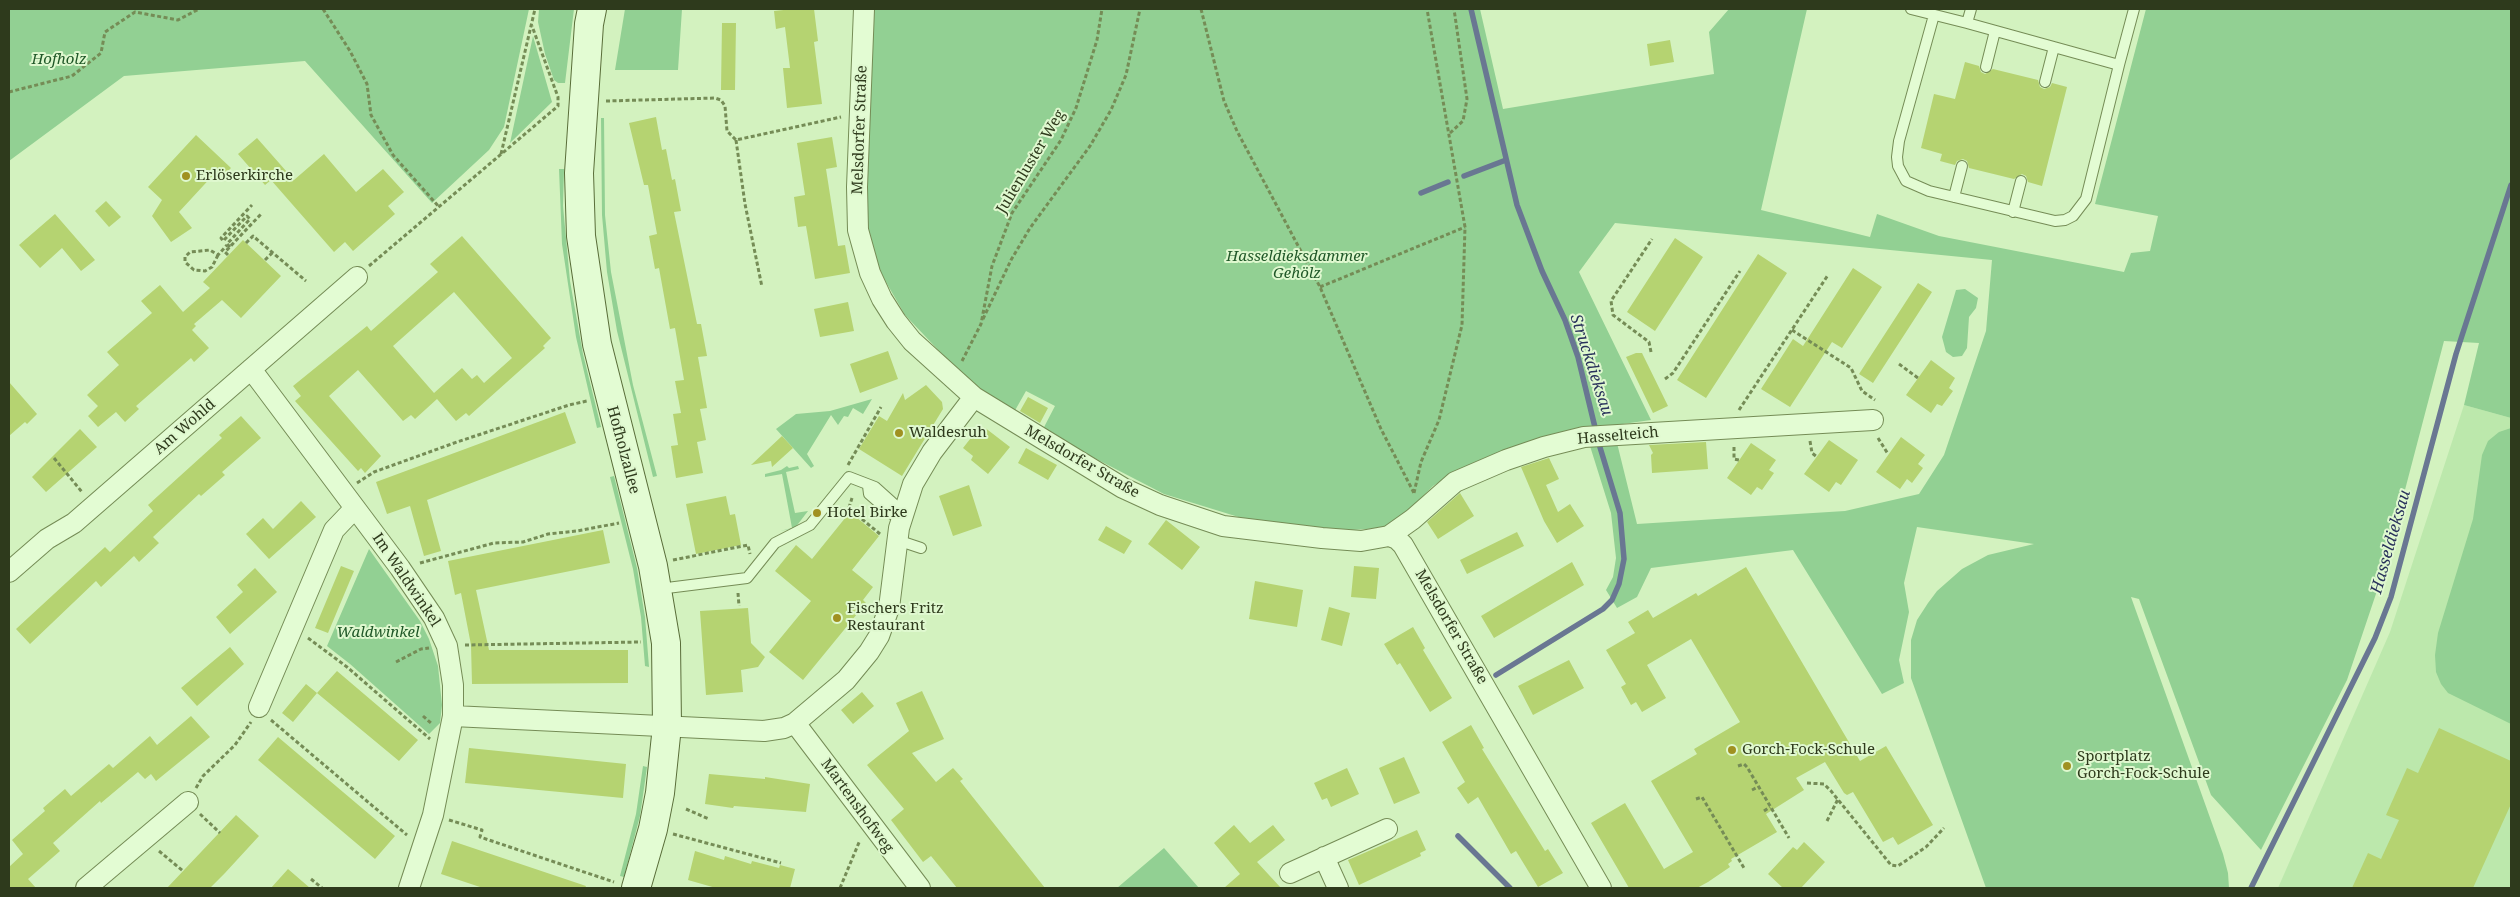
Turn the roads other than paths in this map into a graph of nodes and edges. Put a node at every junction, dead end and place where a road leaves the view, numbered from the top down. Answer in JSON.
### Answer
{"nodes":[{"id":1,"x":592,"y":9,"type":"edge"},
{"id":2,"x":864,"y":9,"type":"edge"},
{"id":3,"x":1911,"y":9,"type":"edge"},
{"id":4,"x":1971,"y":9,"type":"edge"},
{"id":5,"x":2134,"y":9,"type":"edge"},
{"id":6,"x":1934,"y":15,"type":"junction"},
{"id":7,"x":1967,"y":23,"type":"junction"},
{"id":8,"x":1995,"y":31,"type":"junction"},
{"id":9,"x":2054,"y":47,"type":"junction"},
{"id":10,"x":2120,"y":65,"type":"junction"},
{"id":11,"x":1986,"y":67,"type":"dead end"},
{"id":12,"x":2045,"y":82,"type":"dead end"},
{"id":13,"x":1962,"y":166,"type":"dead end"},
{"id":14,"x":2021,"y":181,"type":"dead end"},
{"id":15,"x":1954,"y":197,"type":"junction"},
{"id":16,"x":2013,"y":212,"type":"junction"},
{"id":17,"x":357,"y":277,"type":"road end"},
{"id":18,"x":251,"y":369,"type":"junction"},
{"id":19,"x":974,"y":397,"type":"junction"},
{"id":20,"x":1875,"y":410,"type":"road end"},
{"id":21,"x":349,"y":500,"type":"junction"},
{"id":22,"x":902,"y":513,"type":"junction"},
{"id":23,"x":1389,"y":536,"type":"junction"},
{"id":24,"x":897,"y":540,"type":"junction"},
{"id":25,"x":921,"y":548,"type":"dead end"},
{"id":26,"x":9,"y":572,"type":"edge"},
{"id":27,"x":656,"y":578,"type":"junction"},
{"id":28,"x":259,"y":707,"type":"road end"},
{"id":29,"x":453,"y":716,"type":"junction"},
{"id":30,"x":795,"y":723,"type":"junction"},
{"id":31,"x":667,"y":726,"type":"junction"},
{"id":32,"x":188,"y":802,"type":"road end"},
{"id":33,"x":1387,"y":829,"type":"dead end"},
{"id":34,"x":1324,"y":857,"type":"junction"},
{"id":35,"x":1290,"y":873,"type":"dead end"},
{"id":36,"x":629,"y":886,"type":"edge"},
{"id":37,"x":86,"y":888,"type":"edge"},
{"id":38,"x":409,"y":888,"type":"edge"},
{"id":39,"x":920,"y":888,"type":"edge"},
{"id":40,"x":1338,"y":888,"type":"edge"},
{"id":41,"x":1601,"y":888,"type":"edge"}],
"edges":[{"from":1,"to":27,"type":"street","name":"Hofholzallee"},
{"from":2,"to":19,"type":"street","name":"Melsdorfer Straße"},
{"from":3,"to":6,"type":"lane"},
{"from":4,"to":7,"type":"lane"},
{"from":5,"to":10,"type":"lane"},
{"from":6,"to":7,"type":"lane"},
{"from":6,"to":15,"type":"lane"},
{"from":7,"to":8,"type":"lane"},
{"from":8,"to":9,"type":"lane"},
{"from":8,"to":11,"type":"lane"},
{"from":9,"to":10,"type":"lane"},
{"from":9,"to":12,"type":"lane"},
{"from":10,"to":16,"type":"lane"},
{"from":13,"to":15,"type":"lane"},
{"from":14,"to":16,"type":"lane"},
{"from":15,"to":16,"type":"lane"},
{"from":17,"to":18,"type":"street","name":"Am Wohld"},
{"from":18,"to":21,"type":"street","name":"Im Waldwinkel"},
{"from":18,"to":26,"type":"street","name":"Am Wohld"},
{"from":19,"to":22,"type":"street"},
{"from":19,"to":23,"type":"street","name":"Melsdorfer Straße"},
{"from":20,"to":23,"type":"street","name":"Hasselteich"},
{"from":21,"to":28,"type":"street"},
{"from":21,"to":29,"type":"street","name":"Im Waldwinkel"},
{"from":22,"to":24,"type":"street"},
{"from":22,"to":27,"type":"lane"},
{"from":23,"to":41,"type":"street","name":"Melsdorfer Straße"},
{"from":24,"to":25,"type":"lane"},
{"from":24,"to":30,"type":"street"},
{"from":27,"to":31,"type":"street","name":"Hofholzallee"},
{"from":29,"to":31,"type":"street"},
{"from":29,"to":38,"type":"street","name":"Im Waldwinkel"},
{"from":30,"to":31,"type":"street"},
{"from":30,"to":39,"type":"street","name":"Martenshofweg"},
{"from":31,"to":36,"type":"street","name":"Hofholzallee"},
{"from":32,"to":37,"type":"street"},
{"from":33,"to":34,"type":"street"},
{"from":34,"to":35,"type":"street"},
{"from":34,"to":40,"type":"street"}]}
